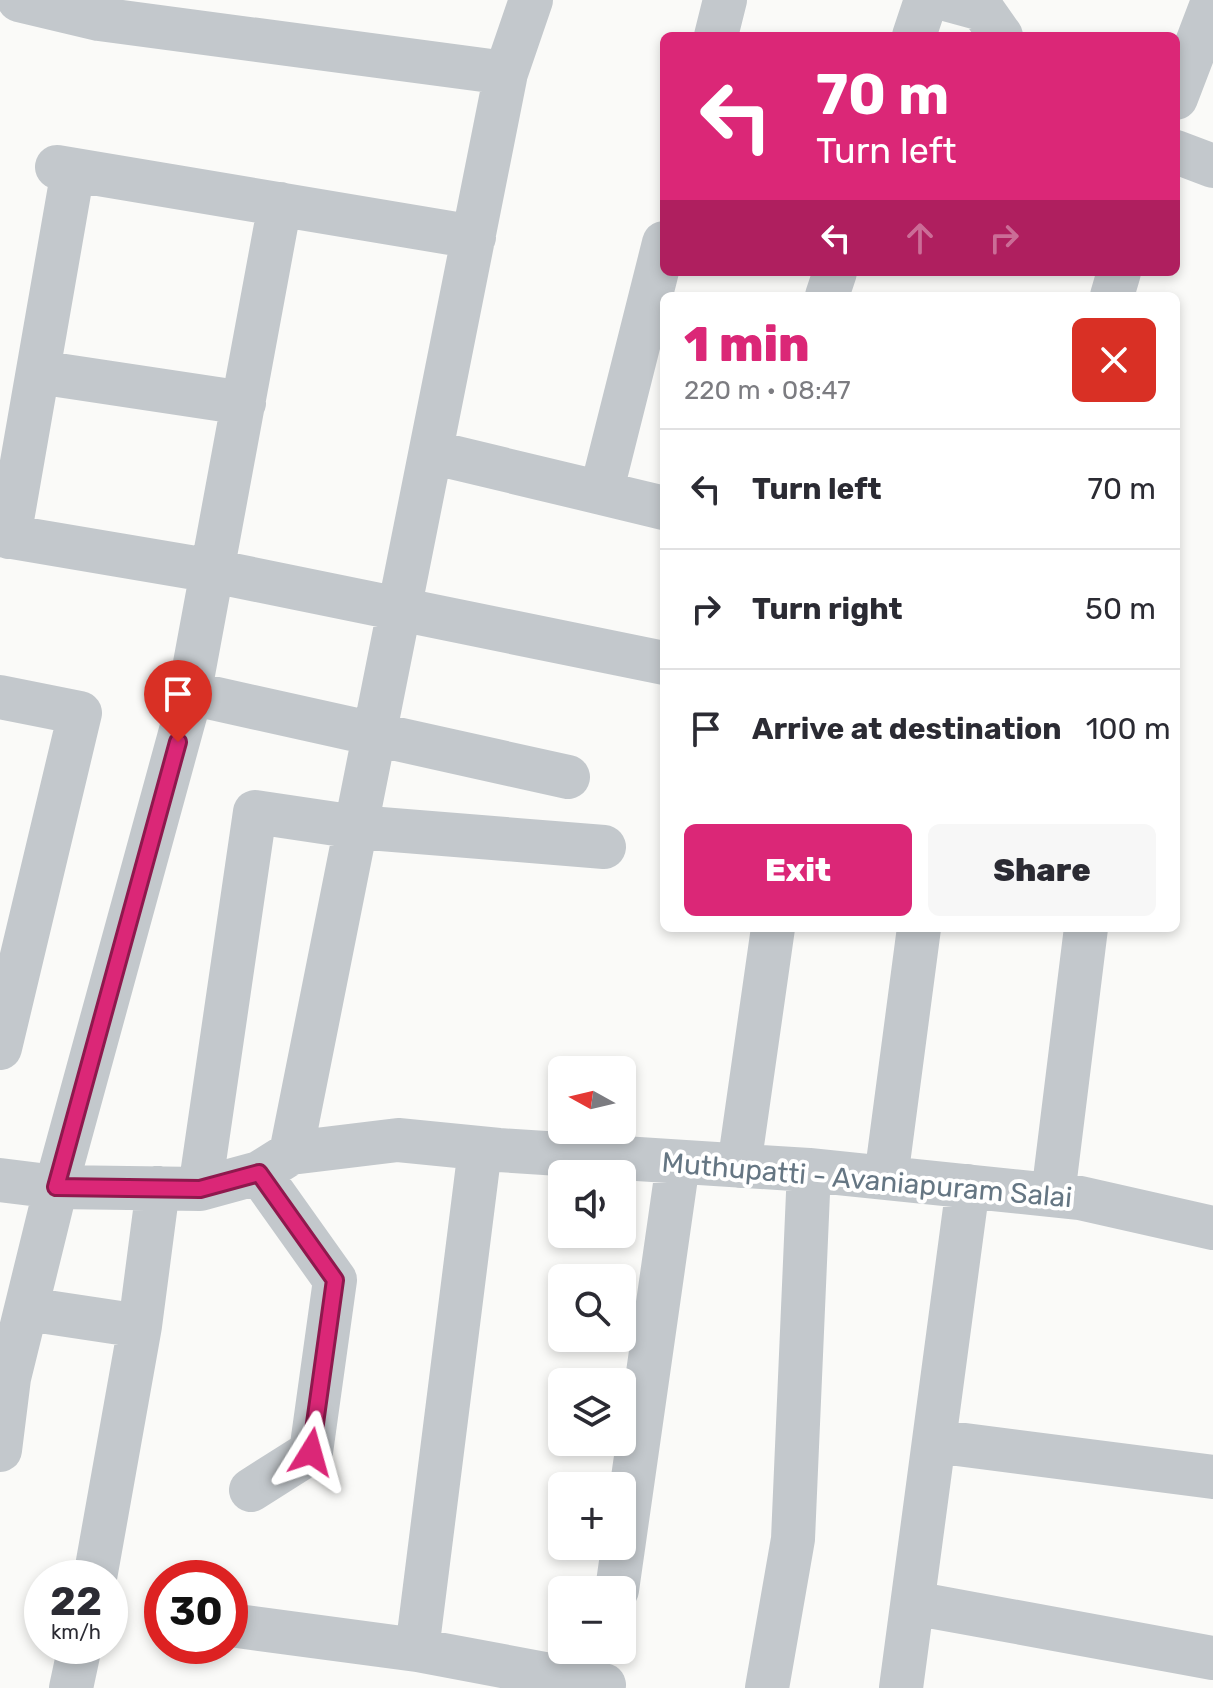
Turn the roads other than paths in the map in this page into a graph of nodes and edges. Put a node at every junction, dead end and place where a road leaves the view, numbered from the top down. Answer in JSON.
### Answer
{"nodes":[{"id":1,"x":19,"y":0,"type":"edge"},
{"id":2,"x":531,"y":0,"type":"edge"},
{"id":3,"x":725,"y":0,"type":"edge"},
{"id":4,"x":926,"y":0,"type":"edge"},
{"id":5,"x":1213,"y":1,"type":"edge"},
{"id":6,"x":158,"y":13,"type":"edge"},
{"id":7,"x":717,"y":32,"type":"edge"},
{"id":8,"x":915,"y":32,"type":"edge"},
{"id":9,"x":506,"y":73,"type":"junction"},
{"id":10,"x":1180,"y":88,"type":"edge"},
{"id":11,"x":1180,"y":154,"type":"edge"},
{"id":12,"x":1213,"y":166,"type":"edge"},
{"id":13,"x":280,"y":204,"type":"junction"},
{"id":14,"x":474,"y":237,"type":"junction"},
{"id":15,"x":660,"y":259,"type":"edge"},
{"id":16,"x":38,"y":372,"type":"junction"},
{"id":17,"x":244,"y":403,"type":"junction"},
{"id":18,"x":431,"y":452,"type":"junction"},
{"id":19,"x":601,"y":493,"type":"junction"},
{"id":20,"x":660,"y":507,"type":"edge"},
{"id":21,"x":5,"y":536,"type":"edge"},
{"id":22,"x":213,"y":571,"type":"junction"},
{"id":23,"x":399,"y":609,"type":"junction"},
{"id":24,"x":660,"y":662,"type":"edge"},
{"id":25,"x":190,"y":693,"type":"junction"},
{"id":26,"x":0,"y":697,"type":"edge"},
{"id":27,"x":374,"y":734,"type":"junction"},
{"id":28,"x":568,"y":777,"type":"dead end"},
{"id":29,"x":356,"y":827,"type":"junction"},
{"id":30,"x":604,"y":847,"type":"dead end"},
{"id":31,"x":772,"y":932,"type":"edge"},
{"id":32,"x":918,"y":932,"type":"edge"},
{"id":33,"x":1086,"y":932,"type":"edge"},
{"id":34,"x":0,"y":1048,"type":"edge"},
{"id":35,"x":480,"y":1149,"type":"junction"},
{"id":36,"x":275,"y":1163,"type":"junction"},
{"id":37,"x":678,"y":1163,"type":"junction"},
{"id":38,"x":739,"y":1166,"type":"junction"},
{"id":39,"x":809,"y":1170,"type":"junction"},
{"id":40,"x":886,"y":1178,"type":"junction"},
{"id":41,"x":0,"y":1180,"type":"edge"},
{"id":42,"x":968,"y":1186,"type":"junction"},
{"id":43,"x":56,"y":1187,"type":"junction"},
{"id":44,"x":179,"y":1189,"type":"junction"},
{"id":45,"x":1053,"y":1195,"type":"junction"},
{"id":46,"x":1213,"y":1228,"type":"edge"},
{"id":47,"x":27,"y":1309,"type":"junction"},
{"id":48,"x":140,"y":1326,"type":"junction"},
{"id":49,"x":4,"y":1377,"type":"edge"},
{"id":50,"x":934,"y":1441,"type":"junction"},
{"id":51,"x":0,"y":1450,"type":"edge"},
{"id":52,"x":1213,"y":1477,"type":"edge"},
{"id":53,"x":251,"y":1490,"type":"dead end"},
{"id":54,"x":98,"y":1560,"type":"edge"},
{"id":55,"x":619,"y":1576,"type":"edge"},
{"id":56,"x":913,"y":1603,"type":"junction"},
{"id":57,"x":248,"y":1627,"type":"edge"},
{"id":58,"x":417,"y":1650,"type":"junction"},
{"id":59,"x":1213,"y":1658,"type":"edge"},
{"id":60,"x":76,"y":1664,"type":"edge"},
{"id":61,"x":605,"y":1674,"type":"edge"},
{"id":62,"x":71,"y":1688,"type":"edge"},
{"id":63,"x":767,"y":1688,"type":"edge"},
{"id":64,"x":901,"y":1688,"type":"edge"}],
"edges":[{"from":1,"to":6,"type":"street"},
{"from":2,"to":9,"type":"street"},
{"from":3,"to":7,"type":"street"},
{"from":4,"to":8,"type":"street"},
{"from":5,"to":10,"type":"street"},
{"from":6,"to":9,"type":"street"},
{"from":9,"to":14,"type":"street"},
{"from":11,"to":12,"type":"street"},
{"from":13,"to":14,"type":"street"},
{"from":13,"to":16,"type":"street"},
{"from":13,"to":17,"type":"street"},
{"from":14,"to":18,"type":"street"},
{"from":15,"to":19,"type":"street"},
{"from":16,"to":17,"type":"street"},
{"from":16,"to":21,"type":"street"},
{"from":17,"to":22,"type":"street"},
{"from":18,"to":19,"type":"street"},
{"from":18,"to":23,"type":"street"},
{"from":19,"to":20,"type":"street"},
{"from":21,"to":22,"type":"street"},
{"from":22,"to":23,"type":"street"},
{"from":22,"to":25,"type":"street"},
{"from":23,"to":24,"type":"street"},
{"from":23,"to":27,"type":"street"},
{"from":25,"to":27,"type":"street"},
{"from":25,"to":43,"type":"street"},
{"from":26,"to":34,"type":"street"},
{"from":27,"to":28,"type":"street"},
{"from":27,"to":29,"type":"street"},
{"from":29,"to":30,"type":"street"},
{"from":29,"to":36,"type":"street"},
{"from":29,"to":44,"type":"street"},
{"from":31,"to":38,"type":"street"},
{"from":32,"to":40,"type":"street"},
{"from":33,"to":45,"type":"street"},
{"from":35,"to":36,"type":"street","name":"Muthupatti - Avaniapuram Salai"},
{"from":35,"to":37,"type":"street","name":"Muthupatti - Avaniapuram Salai"},
{"from":35,"to":58,"type":"street"},
{"from":36,"to":44,"type":"street","name":"Muthupatti - Avaniapuram Salai"},
{"from":36,"to":53,"type":"street"},
{"from":37,"to":38,"type":"street","name":"Muthupatti - Avaniapuram Salai"},
{"from":37,"to":55,"type":"street"},
{"from":38,"to":39,"type":"street","name":"Muthupatti - Avaniapuram Salai"},
{"from":39,"to":40,"type":"street","name":"Muthupatti - Avaniapuram Salai"},
{"from":39,"to":63,"type":"street"},
{"from":40,"to":42,"type":"street","name":"Muthupatti - Avaniapuram Salai"},
{"from":41,"to":43,"type":"street","name":"Muthupatti - Avaniapuram Salai"},
{"from":42,"to":45,"type":"street","name":"Muthupatti - Avaniapuram Salai"},
{"from":42,"to":50,"type":"street"},
{"from":43,"to":44,"type":"street","name":"Muthupatti - Avaniapuram Salai"},
{"from":43,"to":47,"type":"street"},
{"from":44,"to":48,"type":"street"},
{"from":45,"to":46,"type":"street","name":"Muthupatti - Avaniapuram Salai"},
{"from":47,"to":48,"type":"street"},
{"from":47,"to":49,"type":"street"},
{"from":48,"to":54,"type":"street"},
{"from":49,"to":51,"type":"street"},
{"from":50,"to":52,"type":"street"},
{"from":50,"to":56,"type":"street"},
{"from":56,"to":59,"type":"street"},
{"from":56,"to":64,"type":"street"},
{"from":57,"to":58,"type":"street"},
{"from":58,"to":61,"type":"street"},
{"from":60,"to":62,"type":"street"}]}
